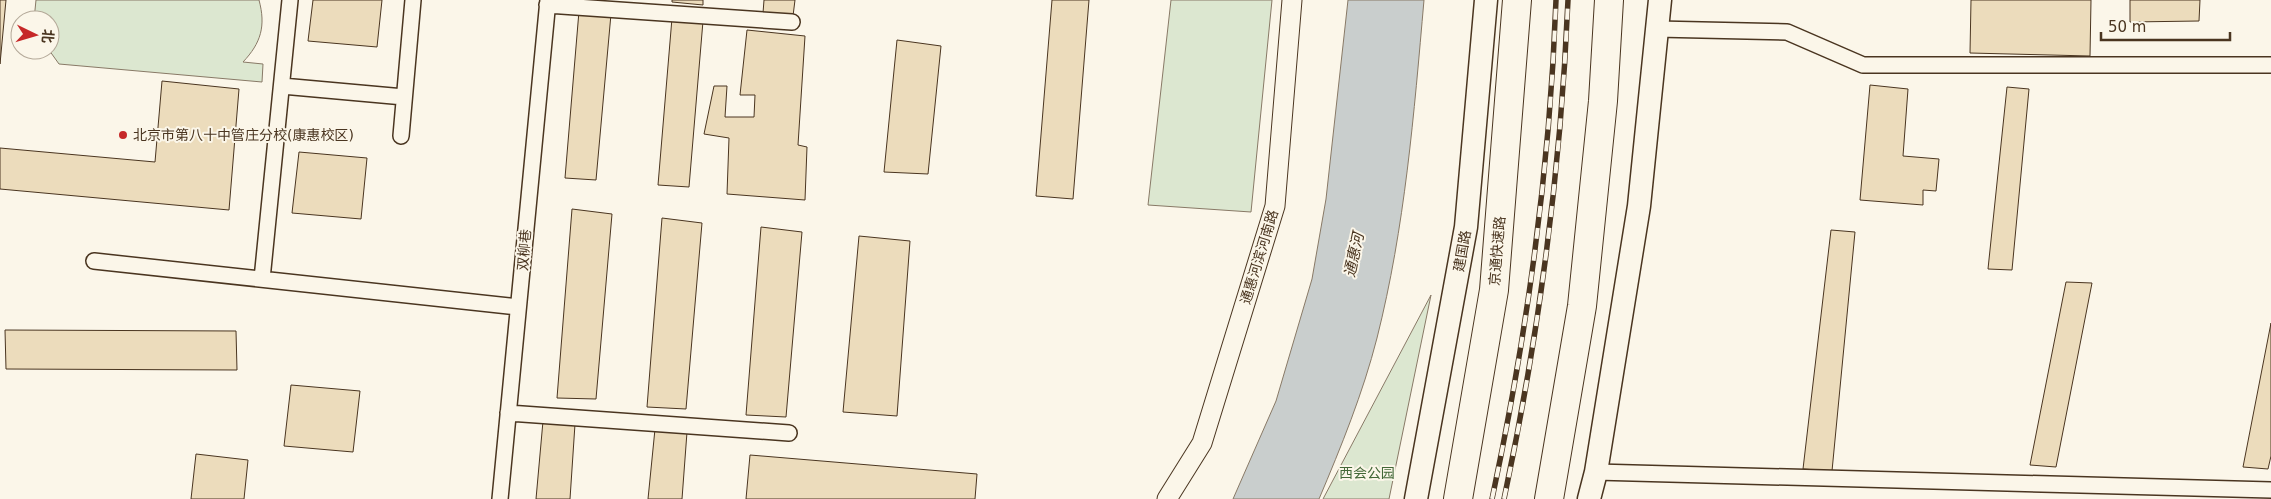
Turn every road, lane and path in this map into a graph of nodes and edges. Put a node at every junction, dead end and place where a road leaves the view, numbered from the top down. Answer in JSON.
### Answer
{"nodes":[{"id":1,"x":290,"y":0,"type":"edge"},
{"id":2,"x":413,"y":0,"type":"edge"},
{"id":3,"x":1292,"y":0,"type":"edge"},
{"id":4,"x":1486,"y":0,"type":"edge"},
{"id":5,"x":1517,"y":0,"type":"edge"},
{"id":6,"x":1609,"y":0,"type":"edge"},
{"id":7,"x":1660,"y":0,"type":"edge"},
{"id":8,"x":547,"y":3,"type":"edge"},
{"id":9,"x":654,"y":6,"type":"edge"},
{"id":10,"x":792,"y":22,"type":"dead end"},
{"id":11,"x":1657,"y":29,"type":"junction"},
{"id":12,"x":2271,"y":65,"type":"edge"},
{"id":13,"x":282,"y":86,"type":"junction"},
{"id":14,"x":404,"y":97,"type":"junction"},
{"id":15,"x":400,"y":136,"type":"dead end"},
{"id":16,"x":94,"y":261,"type":"dead end"},
{"id":17,"x":262,"y":279,"type":"junction"},
{"id":18,"x":518,"y":307,"type":"junction"},
{"id":19,"x":508,"y":412,"type":"junction"},
{"id":20,"x":789,"y":432,"type":"dead end"},
{"id":21,"x":1596,"y":472,"type":"junction"},
{"id":22,"x":2271,"y":490,"type":"edge"},
{"id":23,"x":500,"y":499,"type":"edge"},
{"id":24,"x":1167,"y":499,"type":"edge"},
{"id":25,"x":1416,"y":499,"type":"edge"},
{"id":26,"x":1458,"y":499,"type":"edge"},
{"id":27,"x":1549,"y":499,"type":"edge"},
{"id":28,"x":1589,"y":499,"type":"edge"}],
"edges":[{"from":1,"to":13,"type":"street"},
{"from":2,"to":14,"type":"street"},
{"from":3,"to":24,"type":"street","name":"通惠河滨河南路"},
{"from":4,"to":25,"type":"main road","name":"建国路"},
{"from":5,"to":26,"type":"highway","name":"京通快速路"},
{"from":6,"to":27,"type":"highway"},
{"from":7,"to":11,"type":"main road"},
{"from":8,"to":9,"type":"street"},
{"from":8,"to":18,"type":"street","name":"双柳巷"},
{"from":9,"to":10,"type":"street"},
{"from":11,"to":12,"type":"street"},
{"from":11,"to":21,"type":"main road"},
{"from":13,"to":14,"type":"street"},
{"from":13,"to":17,"type":"street"},
{"from":14,"to":15,"type":"street"},
{"from":16,"to":17,"type":"street"},
{"from":17,"to":18,"type":"street"},
{"from":18,"to":19,"type":"street","name":"双柳巷"},
{"from":19,"to":20,"type":"street"},
{"from":19,"to":23,"type":"street","name":"双柳巷"},
{"from":21,"to":22,"type":"street"},
{"from":21,"to":28,"type":"main road"}]}
